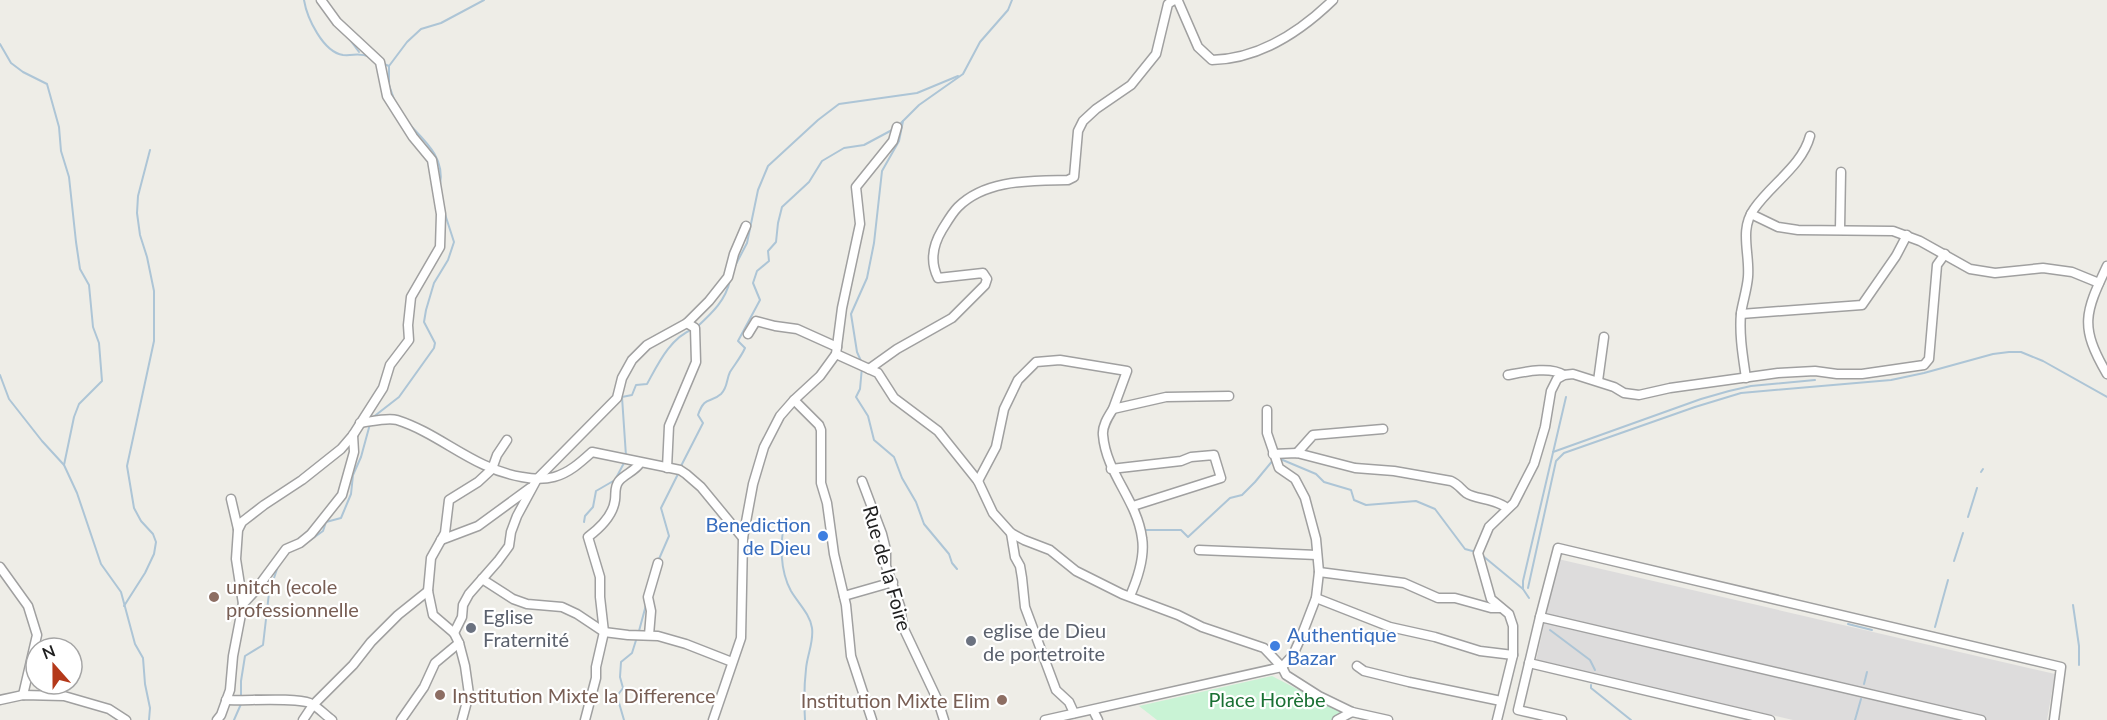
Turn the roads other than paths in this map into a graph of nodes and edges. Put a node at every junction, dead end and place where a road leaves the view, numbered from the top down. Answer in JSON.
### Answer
{"nodes":[{"id":1,"x":321,"y":0,"type":"edge"},
{"id":2,"x":1332,"y":0,"type":"edge"},
{"id":3,"x":897,"y":127,"type":"dead end"},
{"id":4,"x":1810,"y":136,"type":"dead end"},
{"id":5,"x":1841,"y":172,"type":"dead end"},
{"id":6,"x":1750,"y":214,"type":"junction"},
{"id":7,"x":746,"y":226,"type":"dead end"},
{"id":8,"x":1840,"y":229,"type":"junction"},
{"id":9,"x":1907,"y":235,"type":"junction"},
{"id":10,"x":1945,"y":254,"type":"junction"},
{"id":11,"x":2107,"y":266,"type":"edge"},
{"id":12,"x":2099,"y":283,"type":"junction"},
{"id":13,"x":1741,"y":314,"type":"junction"},
{"id":14,"x":687,"y":323,"type":"junction"},
{"id":15,"x":748,"y":334,"type":"dead end"},
{"id":16,"x":1604,"y":337,"type":"dead end"},
{"id":17,"x":836,"y":350,"type":"junction"},
{"id":18,"x":869,"y":369,"type":"junction"},
{"id":19,"x":2107,"y":374,"type":"edge"},
{"id":20,"x":1508,"y":375,"type":"dead end"},
{"id":21,"x":1564,"y":375,"type":"junction"},
{"id":22,"x":1746,"y":378,"type":"junction"},
{"id":23,"x":1598,"y":381,"type":"junction"},
{"id":24,"x":1229,"y":396,"type":"dead end"},
{"id":25,"x":794,"y":400,"type":"junction"},
{"id":26,"x":1113,"y":409,"type":"junction"},
{"id":27,"x":1267,"y":410,"type":"dead end"},
{"id":28,"x":360,"y":423,"type":"junction"},
{"id":29,"x":1383,"y":429,"type":"dead end"},
{"id":30,"x":353,"y":435,"type":"junction"},
{"id":31,"x":507,"y":440,"type":"dead end"},
{"id":32,"x":1297,"y":453,"type":"junction"},
{"id":33,"x":1274,"y":454,"type":"junction"},
{"id":34,"x":640,"y":463,"type":"junction"},
{"id":35,"x":667,"y":468,"type":"junction"},
{"id":36,"x":492,"y":469,"type":"junction"},
{"id":37,"x":1111,"y":469,"type":"junction"},
{"id":38,"x":978,"y":481,"type":"junction"},
{"id":39,"x":535,"y":482,"type":"junction"},
{"id":40,"x":862,"y":482,"type":"dead end"},
{"id":41,"x":231,"y":499,"type":"dead end"},
{"id":42,"x":1133,"y":506,"type":"junction"},
{"id":43,"x":1507,"y":508,"type":"junction"},
{"id":44,"x":238,"y":530,"type":"junction"},
{"id":45,"x":1011,"y":533,"type":"junction"},
{"id":46,"x":743,"y":538,"type":"junction"},
{"id":47,"x":441,"y":540,"type":"junction"},
{"id":48,"x":1199,"y":550,"type":"dead end"},
{"id":49,"x":1317,"y":555,"type":"junction"},
{"id":50,"x":658,"y":563,"type":"dead end"},
{"id":51,"x":0,"y":567,"type":"edge"},
{"id":52,"x":1319,"y":572,"type":"junction"},
{"id":53,"x":482,"y":579,"type":"junction"},
{"id":54,"x":893,"y":582,"type":"junction"},
{"id":55,"x":428,"y":591,"type":"junction"},
{"id":56,"x":844,"y":596,"type":"junction"},
{"id":57,"x":1130,"y":596,"type":"junction"},
{"id":58,"x":1316,"y":598,"type":"junction"},
{"id":59,"x":243,"y":604,"type":"junction"},
{"id":60,"x":1500,"y":608,"type":"junction"},
{"id":61,"x":1540,"y":617,"type":"junction"},
{"id":62,"x":604,"y":632,"type":"junction"},
{"id":63,"x":454,"y":633,"type":"junction"},
{"id":64,"x":649,"y":635,"type":"junction"},
{"id":65,"x":459,"y":643,"type":"junction"},
{"id":66,"x":1513,"y":655,"type":"junction"},
{"id":67,"x":732,"y":662,"type":"junction"},
{"id":68,"x":1529,"y":663,"type":"junction"},
{"id":69,"x":1357,"y":666,"type":"dead end"},
{"id":70,"x":1282,"y":667,"type":"junction"},
{"id":71,"x":23,"y":695,"type":"junction"},
{"id":72,"x":0,"y":700,"type":"edge"},
{"id":73,"x":226,"y":700,"type":"junction"},
{"id":74,"x":1502,"y":701,"type":"junction"},
{"id":75,"x":313,"y":705,"type":"junction"},
{"id":76,"x":1093,"y":710,"type":"junction"},
{"id":77,"x":1518,"y":710,"type":"junction"},
{"id":78,"x":1352,"y":712,"type":"junction"},
{"id":79,"x":1074,"y":713,"type":"junction"},
{"id":80,"x":126,"y":720,"type":"edge"},
{"id":81,"x":217,"y":720,"type":"edge"},
{"id":82,"x":303,"y":720,"type":"edge"},
{"id":83,"x":332,"y":720,"type":"edge"},
{"id":84,"x":401,"y":720,"type":"edge"},
{"id":85,"x":462,"y":720,"type":"edge"},
{"id":86,"x":585,"y":720,"type":"edge"},
{"id":87,"x":713,"y":720,"type":"edge"},
{"id":88,"x":872,"y":720,"type":"edge"},
{"id":89,"x":944,"y":720,"type":"edge"},
{"id":90,"x":1045,"y":720,"type":"edge"},
{"id":91,"x":1098,"y":720,"type":"edge"},
{"id":92,"x":1337,"y":720,"type":"edge"},
{"id":93,"x":1388,"y":720,"type":"edge"},
{"id":94,"x":1497,"y":720,"type":"edge"},
{"id":95,"x":1516,"y":720,"type":"edge"},
{"id":96,"x":1562,"y":720,"type":"edge"},
{"id":97,"x":1770,"y":720,"type":"edge"},
{"id":98,"x":1981,"y":720,"type":"edge"},
{"id":99,"x":2054,"y":720,"type":"edge"}],
"edges":[{"from":1,"to":28,"type":"street"},
{"from":2,"to":18,"type":"street"},
{"from":3,"to":17,"type":"street"},
{"from":4,"to":6,"type":"street"},
{"from":5,"to":8,"type":"street"},
{"from":6,"to":8,"type":"street"},
{"from":6,"to":13,"type":"street"},
{"from":7,"to":14,"type":"street"},
{"from":8,"to":9,"type":"street"},
{"from":9,"to":10,"type":"street"},
{"from":9,"to":13,"type":"street"},
{"from":10,"to":12,"type":"street"},
{"from":10,"to":22,"type":"street"},
{"from":11,"to":12,"type":"street"},
{"from":12,"to":19,"type":"street"},
{"from":13,"to":22,"type":"street"},
{"from":14,"to":35,"type":"street"},
{"from":14,"to":39,"type":"street"},
{"from":15,"to":17,"type":"street"},
{"from":16,"to":23,"type":"street"},
{"from":17,"to":18,"type":"street"},
{"from":17,"to":25,"type":"street"},
{"from":18,"to":38,"type":"street"},
{"from":20,"to":21,"type":"street"},
{"from":21,"to":23,"type":"street"},
{"from":21,"to":43,"type":"street"},
{"from":22,"to":23,"type":"street"},
{"from":24,"to":26,"type":"street"},
{"from":25,"to":46,"type":"street"},
{"from":25,"to":56,"type":"street"},
{"from":26,"to":37,"type":"street"},
{"from":26,"to":38,"type":"street"},
{"from":27,"to":33,"type":"street"},
{"from":28,"to":30,"type":"street"},
{"from":28,"to":36,"type":"street"},
{"from":29,"to":32,"type":"street"},
{"from":30,"to":44,"type":"street"},
{"from":30,"to":59,"type":"street"},
{"from":31,"to":36,"type":"street"},
{"from":32,"to":33,"type":"street"},
{"from":32,"to":43,"type":"street"},
{"from":33,"to":49,"type":"street"},
{"from":34,"to":35,"type":"street"},
{"from":34,"to":39,"type":"street"},
{"from":34,"to":62,"type":"street"},
{"from":35,"to":46,"type":"street"},
{"from":36,"to":39,"type":"street"},
{"from":36,"to":47,"type":"street"},
{"from":37,"to":42,"type":"street"},
{"from":37,"to":42,"type":"street"},
{"from":38,"to":45,"type":"street"},
{"from":39,"to":47,"type":"street"},
{"from":39,"to":53,"type":"street"},
{"from":40,"to":54,"type":"street","name":"Rue de la Foire"},
{"from":41,"to":44,"type":"street"},
{"from":42,"to":57,"type":"street"},
{"from":43,"to":60,"type":"street"},
{"from":44,"to":59,"type":"street"},
{"from":45,"to":57,"type":"street"},
{"from":45,"to":79,"type":"street"},
{"from":46,"to":67,"type":"street"},
{"from":47,"to":55,"type":"street"},
{"from":48,"to":49,"type":"street"},
{"from":49,"to":52,"type":"street"},
{"from":50,"to":64,"type":"street"},
{"from":51,"to":71,"type":"street"},
{"from":52,"to":58,"type":"street"},
{"from":52,"to":60,"type":"street"},
{"from":53,"to":62,"type":"street"},
{"from":53,"to":63,"type":"street"},
{"from":54,"to":56,"type":"street"},
{"from":54,"to":89,"type":"street","name":"Rue de la Foire"},
{"from":55,"to":63,"type":"street"},
{"from":55,"to":75,"type":"street"},
{"from":56,"to":88,"type":"street"},
{"from":57,"to":70,"type":"street"},
{"from":58,"to":66,"type":"street"},
{"from":58,"to":70,"type":"street"},
{"from":59,"to":73,"type":"street"},
{"from":60,"to":66,"type":"street"},
{"from":61,"to":68,"type":"street"},
{"from":61,"to":98,"type":"street"},
{"from":61,"to":99,"type":"street"},
{"from":62,"to":64,"type":"street"},
{"from":62,"to":86,"type":"street"},
{"from":63,"to":65,"type":"street"},
{"from":64,"to":67,"type":"street"},
{"from":65,"to":84,"type":"street"},
{"from":65,"to":85,"type":"street"},
{"from":66,"to":74,"type":"street"},
{"from":67,"to":87,"type":"street"},
{"from":68,"to":77,"type":"street"},
{"from":68,"to":97,"type":"street"},
{"from":69,"to":74,"type":"street"},
{"from":70,"to":76,"type":"street"},
{"from":70,"to":78,"type":"street"},
{"from":71,"to":72,"type":"street"},
{"from":71,"to":80,"type":"street"},
{"from":73,"to":75,"type":"street"},
{"from":73,"to":81,"type":"street"},
{"from":74,"to":94,"type":"street"},
{"from":75,"to":82,"type":"street"},
{"from":75,"to":83,"type":"street"},
{"from":76,"to":79,"type":"street"},
{"from":76,"to":91,"type":"street"},
{"from":77,"to":95,"type":"street"},
{"from":77,"to":96,"type":"street"},
{"from":78,"to":92,"type":"street"},
{"from":78,"to":93,"type":"street"},
{"from":79,"to":90,"type":"street"}]}
